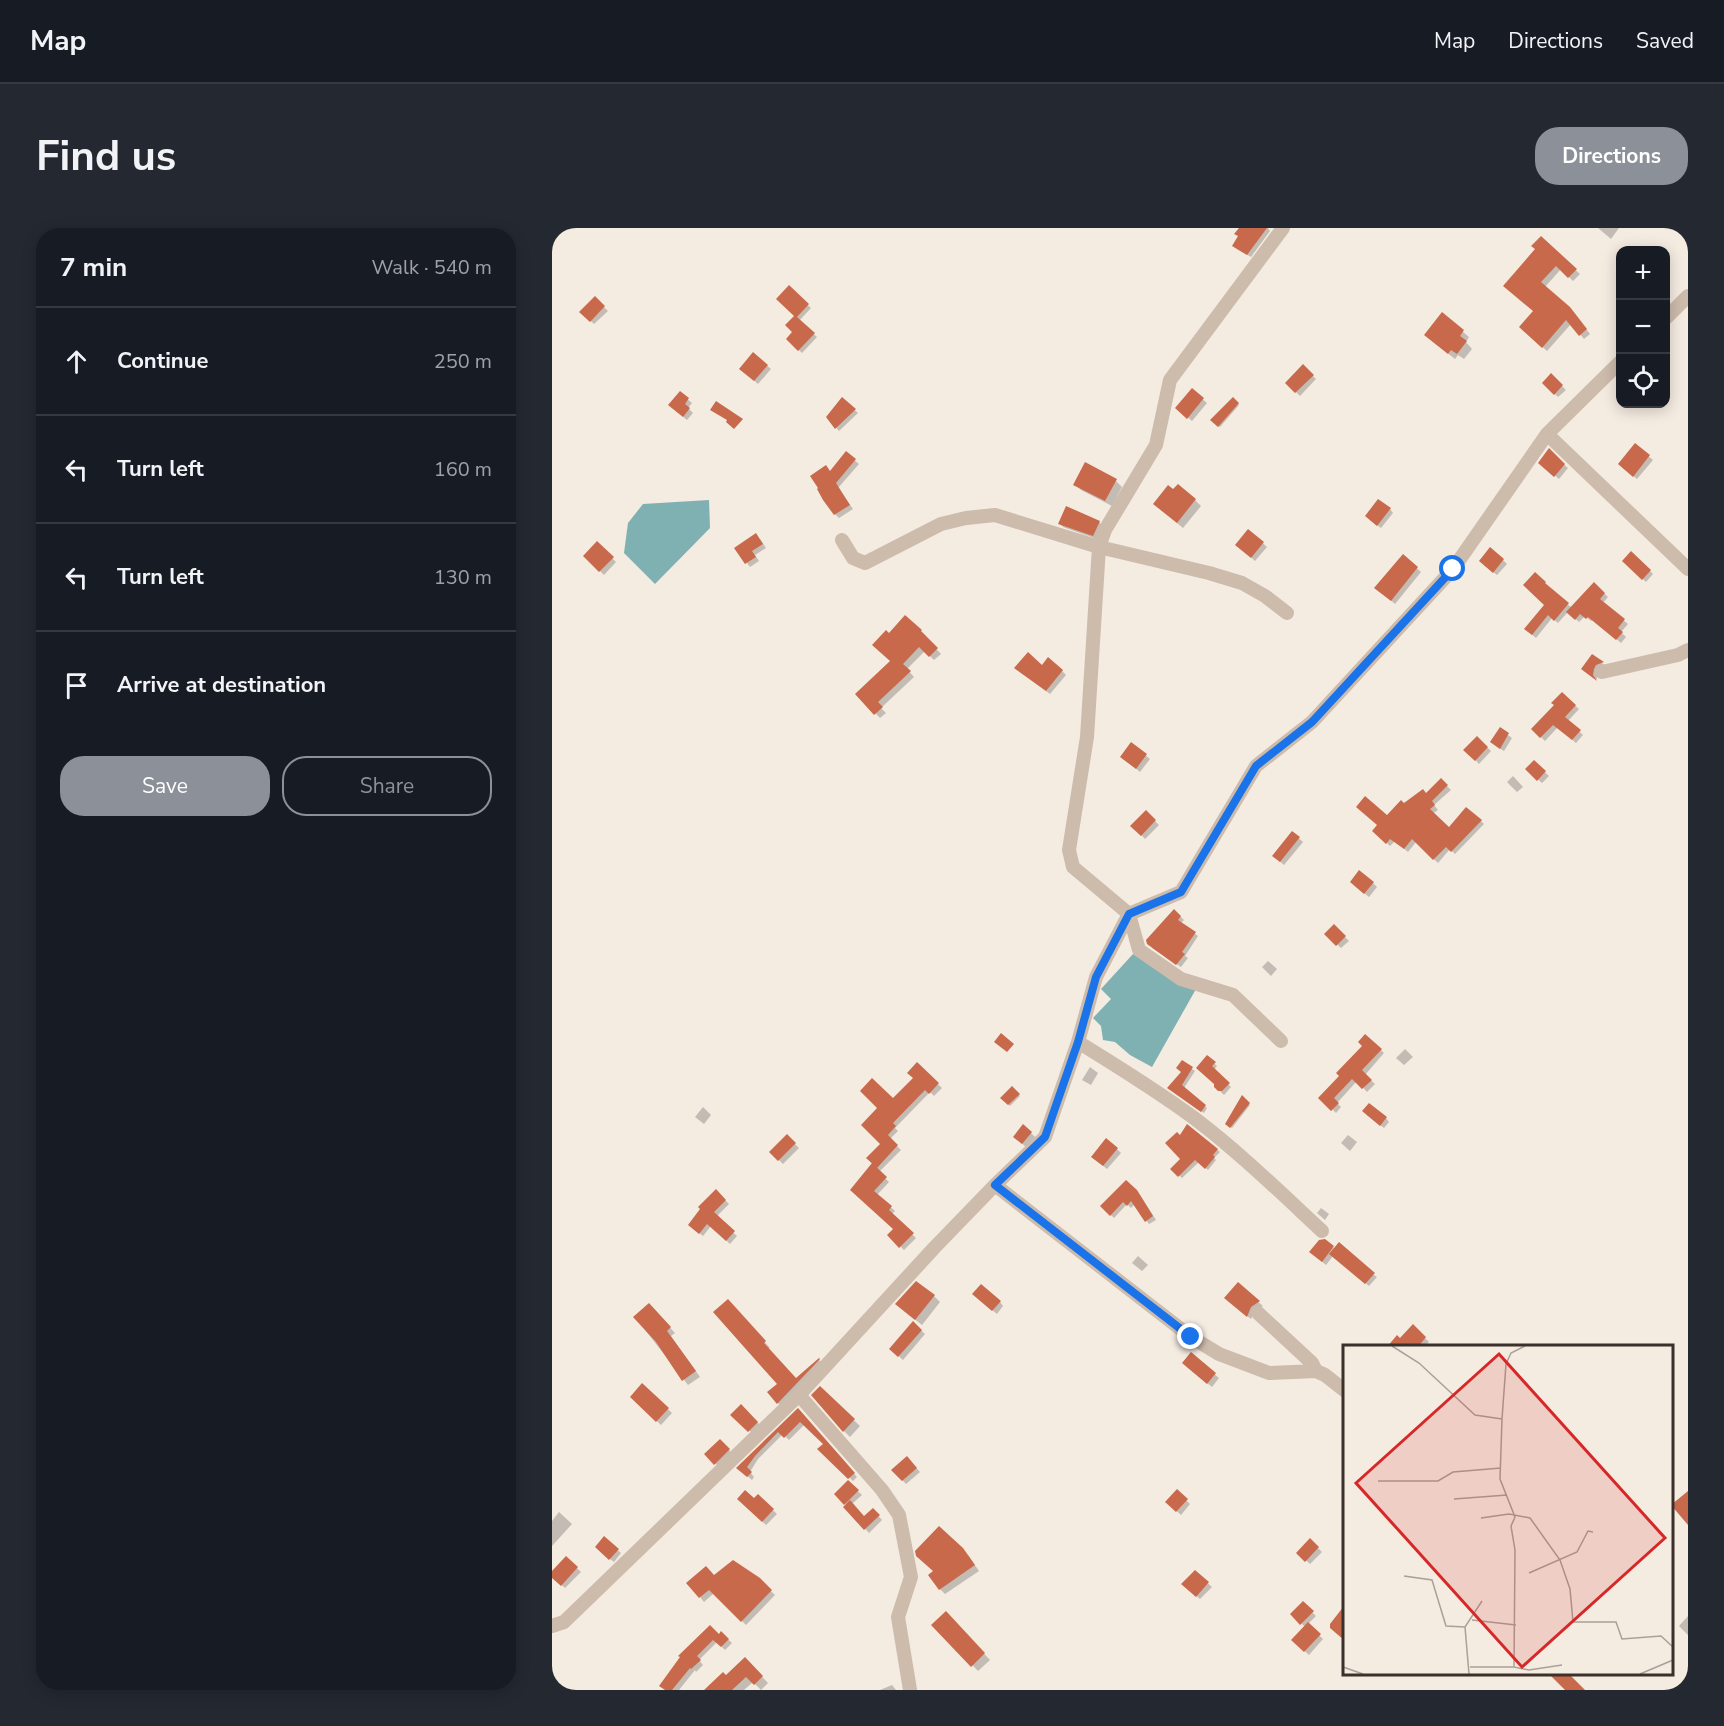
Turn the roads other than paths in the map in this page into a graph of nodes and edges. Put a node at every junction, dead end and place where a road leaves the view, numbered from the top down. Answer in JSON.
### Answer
{"nodes":[{"id":1,"x":1283,"y":228,"type":"edge"},
{"id":2,"x":1688,"y":296,"type":"edge"},
{"id":3,"x":1670,"y":313,"type":"edge"},
{"id":4,"x":1616,"y":366,"type":"edge"},
{"id":5,"x":1547,"y":434,"type":"junction"},
{"id":6,"x":842,"y":540,"type":"dead end"},
{"id":7,"x":1099,"y":547,"type":"junction"},
{"id":8,"x":1688,"y":569,"type":"edge"},
{"id":9,"x":1287,"y":613,"type":"dead end"},
{"id":10,"x":1688,"y":650,"type":"edge"},
{"id":11,"x":1602,"y":672,"type":"dead end"},
{"id":12,"x":1129,"y":914,"type":"junction"},
{"id":13,"x":1281,"y":1041,"type":"dead end"},
{"id":14,"x":1078,"y":1042,"type":"junction"},
{"id":15,"x":995,"y":1185,"type":"junction"},
{"id":16,"x":1322,"y":1231,"type":"dead end"},
{"id":17,"x":1258,"y":1313,"type":"dead end"},
{"id":18,"x":1316,"y":1371,"type":"junction"},
{"id":19,"x":1343,"y":1389,"type":"edge"},
{"id":20,"x":799,"y":1395,"type":"junction"},
{"id":21,"x":558,"y":1624,"type":"edge"},
{"id":22,"x":552,"y":1635,"type":"edge"},
{"id":23,"x":910,"y":1690,"type":"edge"}],
"edges":[{"from":1,"to":7,"type":"street"},
{"from":2,"to":3,"type":"street"},
{"from":4,"to":5,"type":"street"},
{"from":5,"to":8,"type":"street"},
{"from":5,"to":12,"type":"street"},
{"from":6,"to":7,"type":"street"},
{"from":7,"to":9,"type":"street"},
{"from":7,"to":12,"type":"street"},
{"from":10,"to":11,"type":"street"},
{"from":12,"to":13,"type":"street"},
{"from":12,"to":14,"type":"street"},
{"from":14,"to":15,"type":"street"},
{"from":14,"to":16,"type":"street"},
{"from":15,"to":18,"type":"street"},
{"from":15,"to":20,"type":"street"},
{"from":17,"to":18,"type":"street"},
{"from":18,"to":19,"type":"street"},
{"from":20,"to":21,"type":"street"},
{"from":20,"to":23,"type":"street"},
{"from":21,"to":22,"type":"street"}]}
